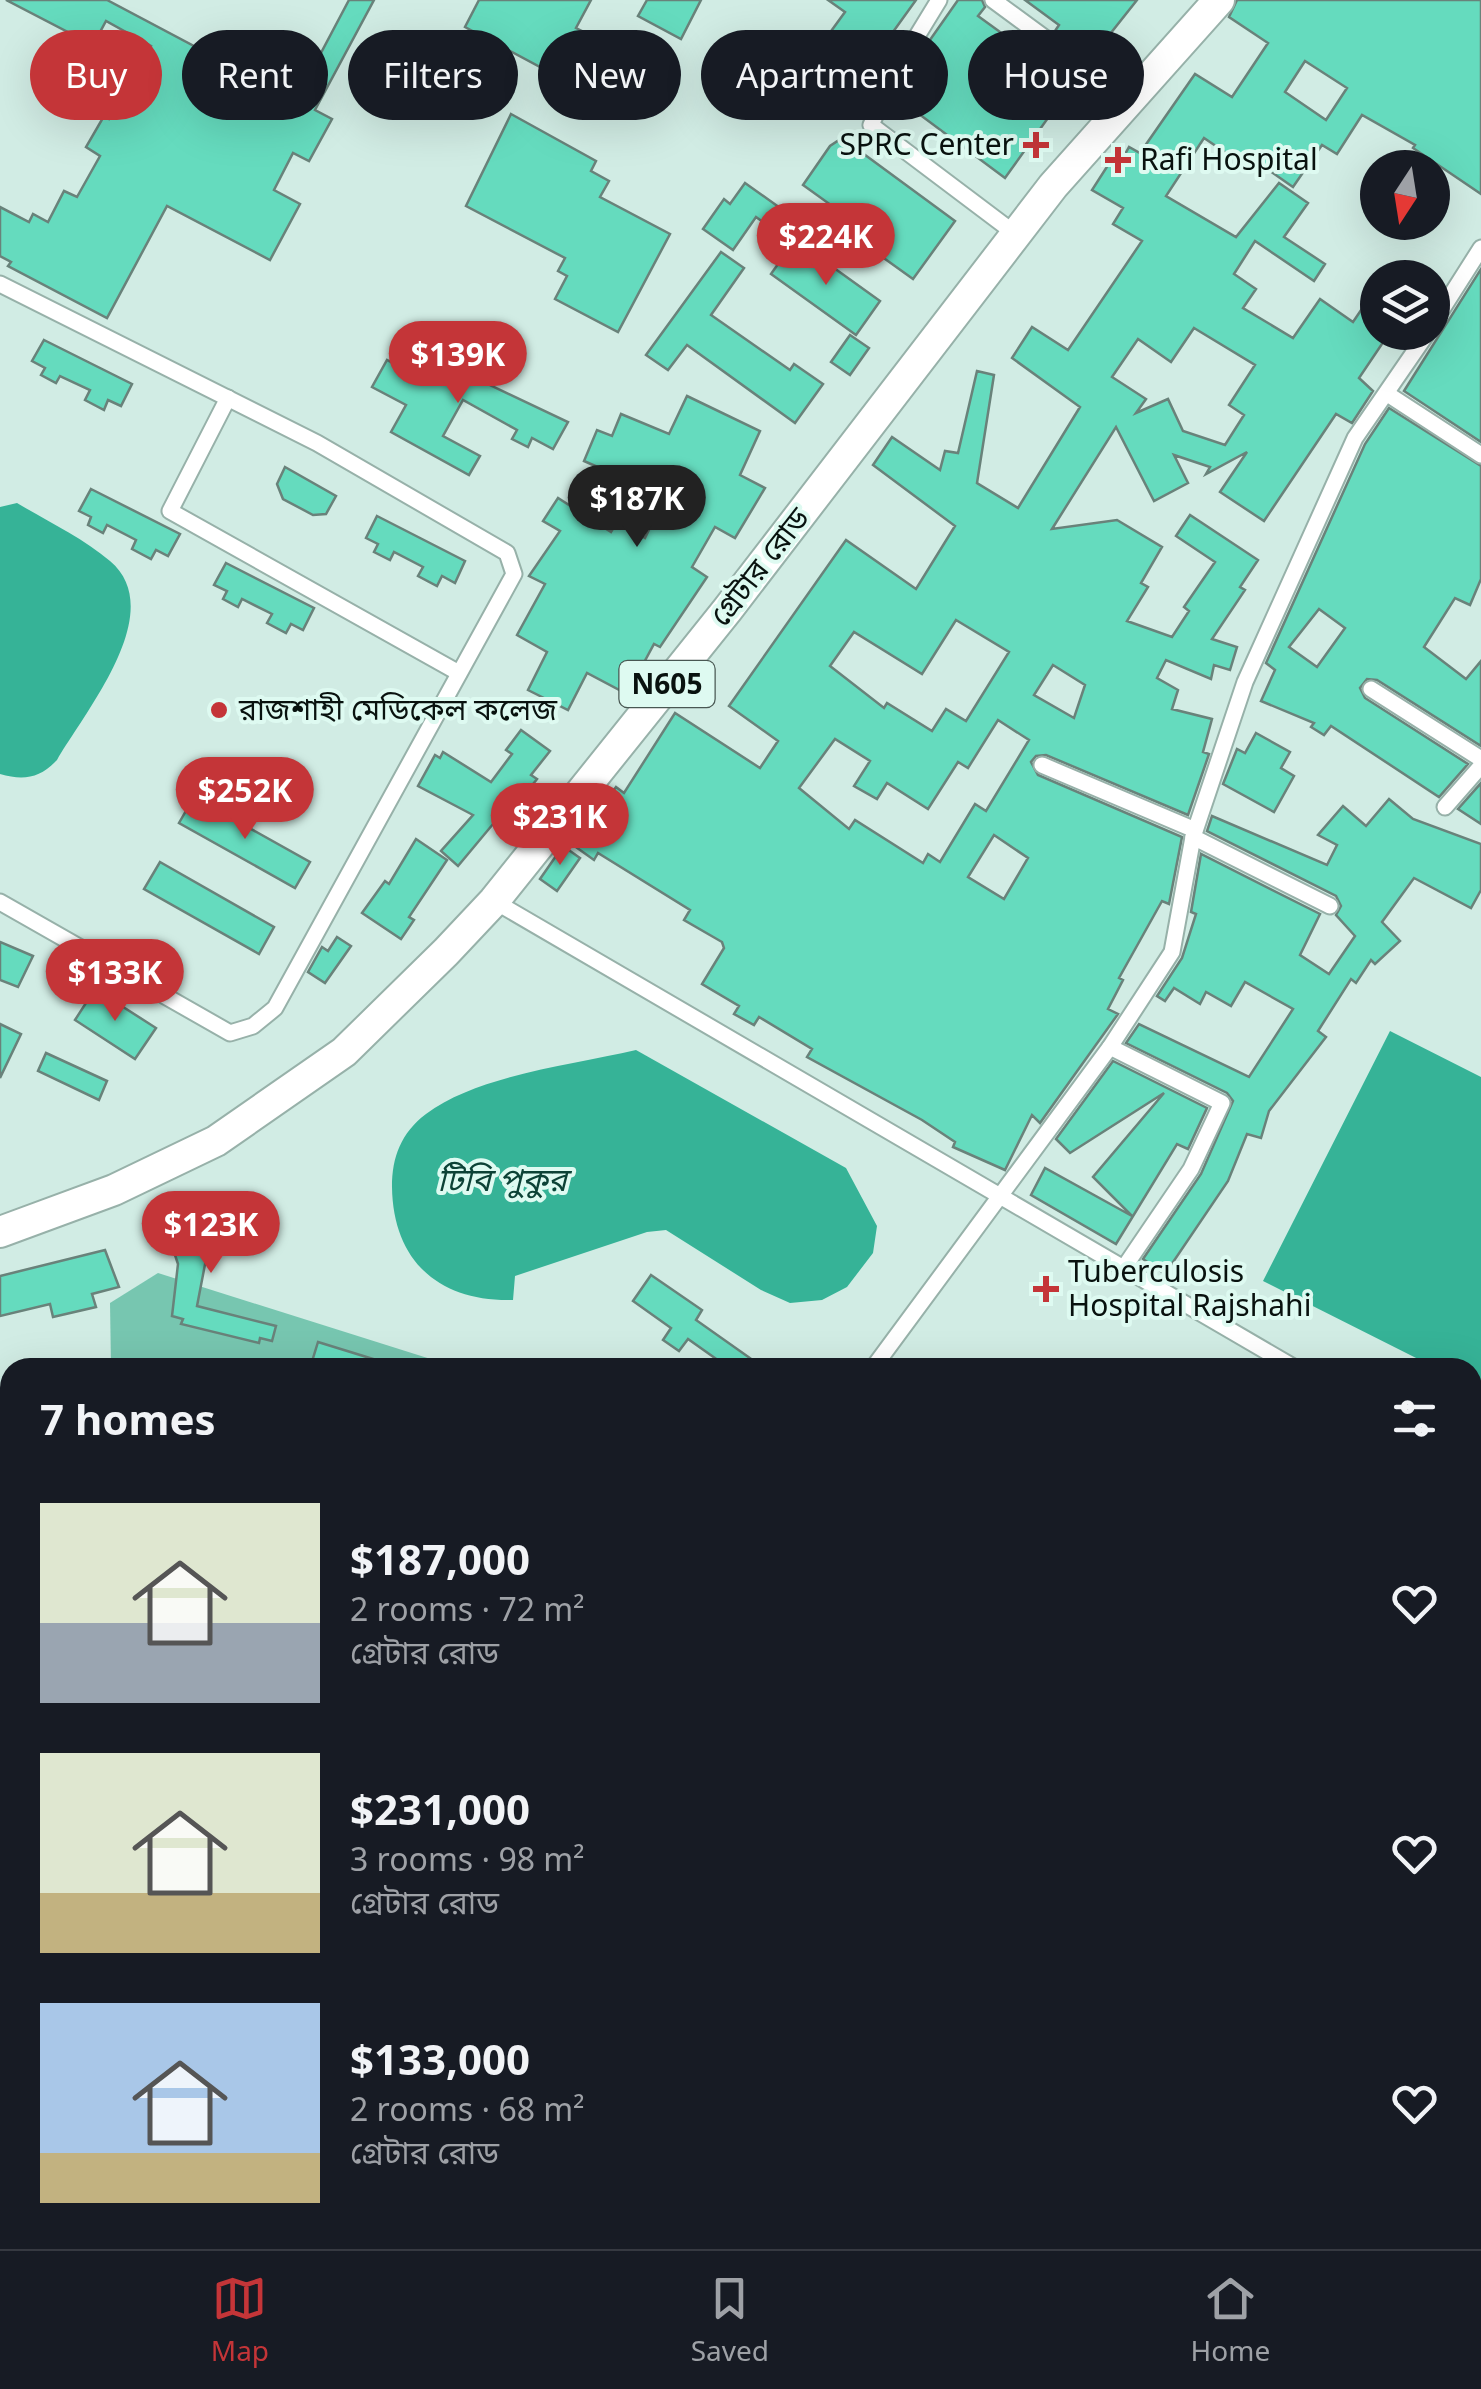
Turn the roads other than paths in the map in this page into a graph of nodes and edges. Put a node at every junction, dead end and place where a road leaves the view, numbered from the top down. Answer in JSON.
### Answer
{"nodes":[{"id":1,"x":939,"y":0,"type":"edge"},
{"id":2,"x":992,"y":0,"type":"edge"},
{"id":3,"x":1193,"y":0,"type":"edge"},
{"id":4,"x":1219,"y":0,"type":"edge"},
{"id":5,"x":1035,"y":30,"type":"edge"},
{"id":6,"x":1144,"y":58,"type":"edge"},
{"id":7,"x":1100,"y":120,"type":"edge"},
{"id":8,"x":1098,"y":124,"type":"junction"},
{"id":9,"x":1006,"y":226,"type":"junction"},
{"id":10,"x":1481,"y":248,"type":"edge"},
{"id":11,"x":0,"y":284,"type":"edge"},
{"id":12,"x":1450,"y":297,"type":"edge"},
{"id":13,"x":1417,"y":350,"type":"edge"},
{"id":14,"x":1389,"y":395,"type":"junction"},
{"id":15,"x":228,"y":398,"type":"junction"},
{"id":16,"x":858,"y":428,"type":"junction"},
{"id":17,"x":1481,"y":455,"type":"edge"},
{"id":18,"x":459,"y":673,"type":"junction"},
{"id":19,"x":1371,"y":689,"type":"dead end"},
{"id":20,"x":1481,"y":762,"type":"edge"},
{"id":21,"x":1042,"y":766,"type":"dead end"},
{"id":22,"x":572,"y":789,"type":"junction"},
{"id":23,"x":1445,"y":808,"type":"dead end"},
{"id":24,"x":1194,"y":834,"type":"junction"},
{"id":25,"x":494,"y":900,"type":"junction"},
{"id":26,"x":0,"y":902,"type":"edge"},
{"id":27,"x":1330,"y":906,"type":"dead end"},
{"id":28,"x":1110,"y":1047,"type":"junction"},
{"id":29,"x":1000,"y":1197,"type":"junction"},
{"id":30,"x":0,"y":1209,"type":"edge"},
{"id":31,"x":0,"y":1232,"type":"edge"},
{"id":32,"x":1123,"y":1269,"type":"junction"},
{"id":33,"x":880,"y":1358,"type":"edge"},
{"id":34,"x":1278,"y":1358,"type":"edge"}],
"edges":[{"from":1,"to":9,"type":"street"},
{"from":2,"to":5,"type":"street"},
{"from":3,"to":6,"type":"highway","name":"গ্রেটার রোড","number":"N605"},
{"from":4,"to":8,"type":"highway","name":"গ্রেটার রোড","number":"N605"},
{"from":7,"to":8,"type":"highway","name":"গ্রেটার রোড","number":"N605"},
{"from":8,"to":9,"type":"highway","name":"গ্রেটার রোড","number":"N605"},
{"from":8,"to":16,"type":"highway","name":"গ্রেটার রোড","number":"N605"},
{"from":9,"to":16,"type":"highway","name":"গ্রেটার রোড","number":"N605"},
{"from":10,"to":12,"type":"street"},
{"from":11,"to":15,"type":"street"},
{"from":13,"to":14,"type":"street"},
{"from":14,"to":17,"type":"street"},
{"from":14,"to":24,"type":"street"},
{"from":15,"to":18,"type":"street"},
{"from":15,"to":18,"type":"street"},
{"from":16,"to":22,"type":"highway","name":"গ্রেটার রোড","number":"N605"},
{"from":18,"to":26,"type":"street"},
{"from":19,"to":20,"type":"street"},
{"from":20,"to":23,"type":"street"},
{"from":21,"to":24,"type":"street"},
{"from":22,"to":25,"type":"highway","name":"গ্রেটার রোড","number":"N605"},
{"from":22,"to":30,"type":"highway","name":"গ্রেটার রোড","number":"N605"},
{"from":24,"to":27,"type":"street"},
{"from":24,"to":28,"type":"street"},
{"from":25,"to":29,"type":"street"},
{"from":25,"to":31,"type":"highway","name":"গ্রেটার রোড","number":"N605"},
{"from":28,"to":29,"type":"street"},
{"from":28,"to":32,"type":"street"},
{"from":29,"to":32,"type":"street"},
{"from":29,"to":33,"type":"street"},
{"from":32,"to":34,"type":"street"}]}
